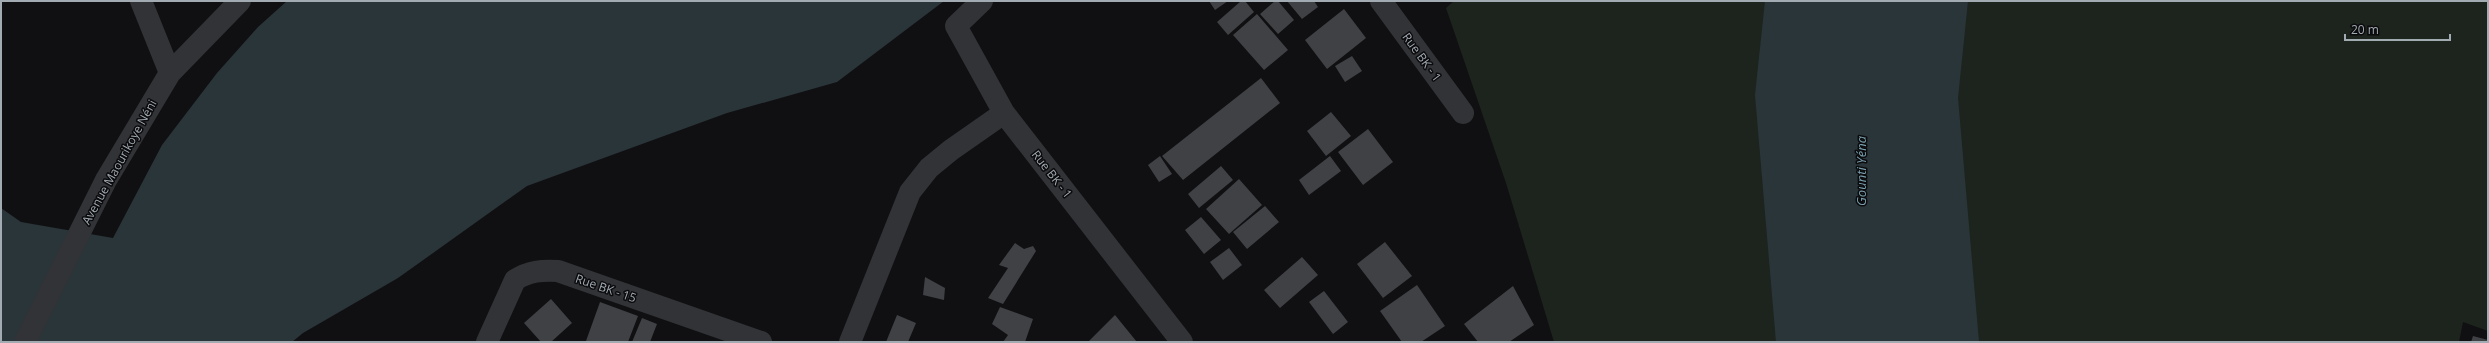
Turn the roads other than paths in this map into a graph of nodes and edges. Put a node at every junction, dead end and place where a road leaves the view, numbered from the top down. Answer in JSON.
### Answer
{"nodes":[{"id":1,"x":141,"y":1,"type":"edge"},
{"id":2,"x":240,"y":1,"type":"edge"},
{"id":3,"x":982,"y":1,"type":"edge"},
{"id":4,"x":1381,"y":1,"type":"edge"},
{"id":5,"x":170,"y":74,"type":"junction"},
{"id":6,"x":1004,"y":113,"type":"junction"},
{"id":7,"x":1463,"y":114,"type":"dead end"},
{"id":8,"x":25,"y":342,"type":"edge"},
{"id":9,"x":487,"y":342,"type":"edge"},
{"id":10,"x":761,"y":342,"type":"edge"},
{"id":11,"x":850,"y":342,"type":"edge"},
{"id":12,"x":1182,"y":342,"type":"edge"}],
"edges":[{"from":1,"to":5,"type":"street"},
{"from":2,"to":5,"type":"street","name":"Avenue Maourikoye Néni"},
{"from":3,"to":6,"type":"street","name":"Rue BK - 1"},
{"from":4,"to":7,"type":"street","name":"Rue BK - 1"},
{"from":5,"to":8,"type":"street","name":"Avenue Maourikoye Néni"},
{"from":6,"to":11,"type":"street"},
{"from":6,"to":12,"type":"street","name":"Rue BK - 1"},
{"from":9,"to":10,"type":"street","name":"Rue BK - 15"}]}
